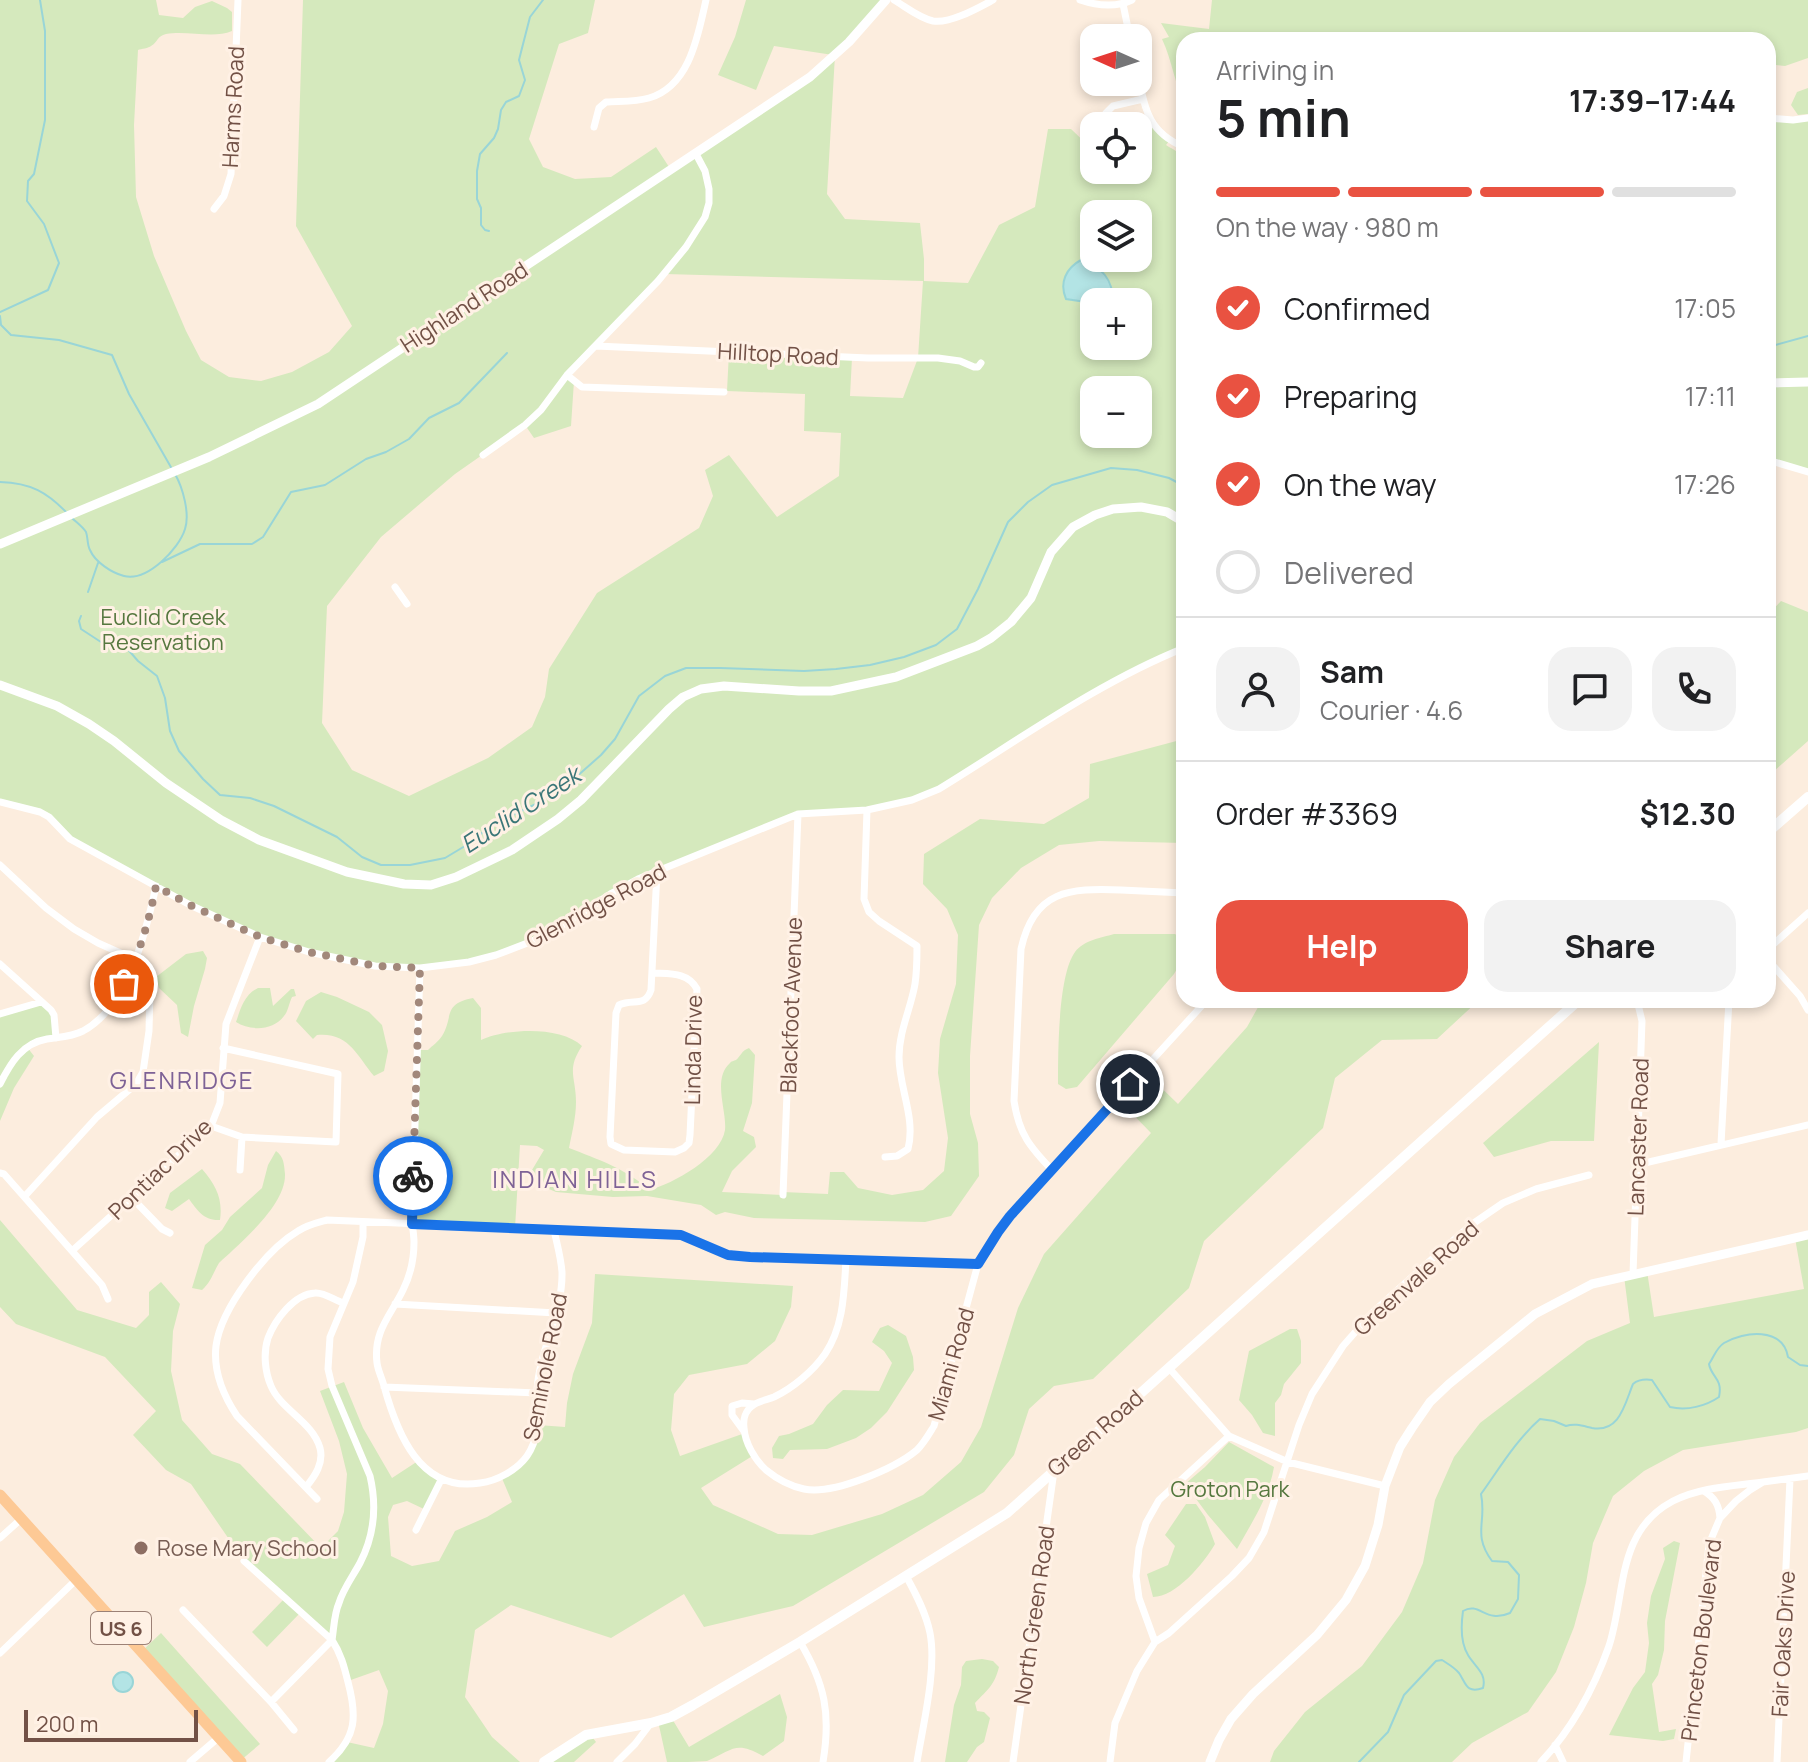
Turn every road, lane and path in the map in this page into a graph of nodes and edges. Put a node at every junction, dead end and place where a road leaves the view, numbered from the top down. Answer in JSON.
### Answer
{"nodes":[{"id":1,"x":238,"y":0,"type":"edge"},
{"id":2,"x":706,"y":0,"type":"edge"},
{"id":3,"x":886,"y":0,"type":"edge"},
{"id":4,"x":894,"y":0,"type":"edge"},
{"id":5,"x":993,"y":0,"type":"edge"},
{"id":6,"x":1080,"y":0,"type":"edge"},
{"id":7,"x":1132,"y":0,"type":"edge"},
{"id":8,"x":1123,"y":4,"type":"junction"},
{"id":9,"x":1127,"y":24,"type":"edge"},
{"id":10,"x":1142,"y":96,"type":"edge"},
{"id":11,"x":1143,"y":99,"type":"junction"},
{"id":12,"x":1107,"y":112,"type":"edge"},
{"id":13,"x":1808,"y":118,"type":"edge"},
{"id":14,"x":1776,"y":119,"type":"edge"},
{"id":15,"x":594,"y":127,"type":"dead end"},
{"id":16,"x":1176,"y":143,"type":"edge"},
{"id":17,"x":696,"y":154,"type":"junction"},
{"id":18,"x":214,"y":209,"type":"dead end"},
{"id":19,"x":596,"y":346,"type":"junction"},
{"id":20,"x":981,"y":363,"type":"dead end"},
{"id":21,"x":567,"y":375,"type":"junction"},
{"id":22,"x":1808,"y":382,"type":"edge"},
{"id":23,"x":1776,"y":383,"type":"edge"},
{"id":24,"x":724,"y":392,"type":"dead end"},
{"id":25,"x":483,"y":455,"type":"dead end"},
{"id":26,"x":1776,"y":462,"type":"edge"},
{"id":27,"x":1808,"y":472,"type":"edge"},
{"id":28,"x":1176,"y":517,"type":"edge"},
{"id":29,"x":0,"y":544,"type":"edge"},
{"id":30,"x":395,"y":587,"type":"dead end"},
{"id":31,"x":407,"y":604,"type":"dead end"},
{"id":32,"x":1176,"y":651,"type":"edge"},
{"id":33,"x":0,"y":685,"type":"edge"},
{"id":34,"x":1808,"y":797,"type":"edge"},
{"id":35,"x":0,"y":802,"type":"edge"},
{"id":36,"x":867,"y":810,"type":"junction"},
{"id":37,"x":798,"y":814,"type":"junction"},
{"id":38,"x":1776,"y":825,"type":"edge"},
{"id":39,"x":0,"y":865,"type":"edge"},
{"id":40,"x":657,"y":872,"type":"junction"},
{"id":41,"x":156,"y":886,"type":"junction"},
{"id":42,"x":1176,"y":893,"type":"edge"},
{"id":43,"x":1808,"y":913,"type":"edge"},
{"id":44,"x":260,"y":937,"type":"junction"},
{"id":45,"x":1776,"y":942,"type":"edge"},
{"id":46,"x":136,"y":960,"type":"junction"},
{"id":47,"x":0,"y":964,"type":"edge"},
{"id":48,"x":420,"y":968,"type":"junction"},
{"id":49,"x":1776,"y":969,"type":"edge"},
{"id":50,"x":653,"y":973,"type":"junction"},
{"id":51,"x":41,"y":1002,"type":"junction"},
{"id":52,"x":1200,"y":1008,"type":"edge"},
{"id":53,"x":1570,"y":1008,"type":"edge"},
{"id":54,"x":1639,"y":1008,"type":"edge"},
{"id":55,"x":1729,"y":1008,"type":"edge"},
{"id":56,"x":1808,"y":1010,"type":"edge"},
{"id":57,"x":0,"y":1014,"type":"edge"},
{"id":58,"x":56,"y":1038,"type":"junction"},
{"id":59,"x":223,"y":1048,"type":"junction"},
{"id":60,"x":0,"y":1084,"type":"edge"},
{"id":61,"x":1808,"y":1125,"type":"edge"},
{"id":62,"x":211,"y":1126,"type":"junction"},
{"id":63,"x":242,"y":1137,"type":"junction"},
{"id":64,"x":1721,"y":1144,"type":"junction"},
{"id":65,"x":885,"y":1157,"type":"dead end"},
{"id":66,"x":1636,"y":1165,"type":"junction"},
{"id":67,"x":240,"y":1170,"type":"dead end"},
{"id":68,"x":1052,"y":1170,"type":"junction"},
{"id":69,"x":0,"y":1173,"type":"edge"},
{"id":70,"x":1589,"y":1175,"type":"dead end"},
{"id":71,"x":783,"y":1195,"type":"dead end"},
{"id":72,"x":25,"y":1196,"type":"junction"},
{"id":73,"x":132,"y":1198,"type":"junction"},
{"id":74,"x":363,"y":1222,"type":"junction"},
{"id":75,"x":412,"y":1224,"type":"junction"},
{"id":76,"x":554,"y":1230,"type":"junction"},
{"id":77,"x":170,"y":1233,"type":"dead end"},
{"id":78,"x":1808,"y":1235,"type":"edge"},
{"id":79,"x":73,"y":1250,"type":"junction"},
{"id":80,"x":846,"y":1260,"type":"junction"},
{"id":81,"x":978,"y":1264,"type":"junction"},
{"id":82,"x":1633,"y":1274,"type":"junction"},
{"id":83,"x":108,"y":1299,"type":"dead end"},
{"id":84,"x":343,"y":1303,"type":"junction"},
{"id":85,"x":395,"y":1304,"type":"junction"},
{"id":86,"x":556,"y":1313,"type":"junction"},
{"id":87,"x":1169,"y":1368,"type":"junction"},
{"id":88,"x":384,"y":1387,"type":"junction"},
{"id":89,"x":537,"y":1393,"type":"junction"},
{"id":90,"x":754,"y":1404,"type":"junction"},
{"id":91,"x":744,"y":1430,"type":"junction"},
{"id":92,"x":1229,"y":1436,"type":"junction"},
{"id":93,"x":1288,"y":1462,"type":"junction"},
{"id":94,"x":1055,"y":1469,"type":"junction"},
{"id":95,"x":1808,"y":1476,"type":"edge"},
{"id":96,"x":1790,"y":1479,"type":"junction"},
{"id":97,"x":441,"y":1480,"type":"junction"},
{"id":98,"x":1763,"y":1482,"type":"junction"},
{"id":99,"x":1385,"y":1486,"type":"junction"},
{"id":100,"x":306,"y":1487,"type":"junction"},
{"id":101,"x":1704,"y":1491,"type":"junction"},
{"id":102,"x":0,"y":1495,"type":"edge"},
{"id":103,"x":317,"y":1499,"type":"dead end"},
{"id":104,"x":1720,"y":1518,"type":"junction"},
{"id":105,"x":21,"y":1519,"type":"junction"},
{"id":106,"x":416,"y":1530,"type":"dead end"},
{"id":107,"x":0,"y":1538,"type":"edge"},
{"id":108,"x":244,"y":1561,"type":"dead end"},
{"id":109,"x":906,"y":1576,"type":"junction"},
{"id":110,"x":77,"y":1579,"type":"junction"},
{"id":111,"x":183,"y":1610,"type":"dead end"},
{"id":112,"x":332,"y":1640,"type":"junction"},
{"id":113,"x":800,"y":1642,"type":"junction"},
{"id":114,"x":1155,"y":1642,"type":"junction"},
{"id":115,"x":0,"y":1653,"type":"edge"},
{"id":116,"x":271,"y":1702,"type":"junction"},
{"id":117,"x":651,"y":1723,"type":"junction"},
{"id":118,"x":294,"y":1730,"type":"dead end"},
{"id":119,"x":218,"y":1738,"type":"junction"},
{"id":120,"x":1555,"y":1745,"type":"junction"},
{"id":121,"x":190,"y":1762,"type":"edge"},
{"id":122,"x":241,"y":1762,"type":"edge"},
{"id":123,"x":329,"y":1762,"type":"edge"},
{"id":124,"x":544,"y":1762,"type":"edge"},
{"id":125,"x":617,"y":1762,"type":"edge"},
{"id":126,"x":823,"y":1762,"type":"edge"},
{"id":127,"x":917,"y":1762,"type":"edge"},
{"id":128,"x":1013,"y":1762,"type":"edge"},
{"id":129,"x":1110,"y":1762,"type":"edge"},
{"id":130,"x":1210,"y":1762,"type":"edge"},
{"id":131,"x":1541,"y":1762,"type":"edge"},
{"id":132,"x":1563,"y":1762,"type":"edge"},
{"id":133,"x":1686,"y":1762,"type":"edge"},
{"id":134,"x":1777,"y":1762,"type":"edge"}],
"edges":[{"from":1,"to":18,"type":"street","name":"Harms Road"},
{"from":2,"to":15,"type":"street"},
{"from":3,"to":17,"type":"street","name":"Highland Road"},
{"from":4,"to":5,"type":"street"},
{"from":6,"to":8,"type":"street"},
{"from":7,"to":8,"type":"street"},
{"from":8,"to":9,"type":"street"},
{"from":10,"to":11,"type":"street"},
{"from":11,"to":12,"type":"street"},
{"from":11,"to":16,"type":"street"},
{"from":13,"to":14,"type":"street"},
{"from":17,"to":19,"type":"street"},
{"from":17,"to":29,"type":"street","name":"Highland Road"},
{"from":19,"to":20,"type":"street","name":"Hilltop Road"},
{"from":19,"to":21,"type":"street"},
{"from":21,"to":24,"type":"street"},
{"from":21,"to":25,"type":"street"},
{"from":22,"to":23,"type":"street"},
{"from":26,"to":27,"type":"street"},
{"from":28,"to":33,"type":"street"},
{"from":30,"to":31,"type":"street"},
{"from":32,"to":36,"type":"street","name":"Glenridge Road"},
{"from":34,"to":38,"type":"main road"},
{"from":35,"to":41,"type":"street","name":"Glenridge Road"},
{"from":36,"to":37,"type":"street","name":"Glenridge Road"},
{"from":36,"to":65,"type":"street"},
{"from":37,"to":40,"type":"street","name":"Glenridge Road"},
{"from":37,"to":71,"type":"street","name":"Blackfoot Avenue"},
{"from":39,"to":46,"type":"street"},
{"from":40,"to":48,"type":"street","name":"Glenridge Road"},
{"from":40,"to":50,"type":"street"},
{"from":41,"to":44,"type":"street","name":"Glenridge Road"},
{"from":41,"to":46,"type":"street"},
{"from":42,"to":68,"type":"street"},
{"from":43,"to":45,"type":"street"},
{"from":44,"to":48,"type":"street","name":"Glenridge Road"},
{"from":44,"to":59,"type":"street","name":"Pontiac Drive"},
{"from":46,"to":58,"type":"street"},
{"from":46,"to":72,"type":"street"},
{"from":47,"to":51,"type":"street"},
{"from":48,"to":75,"type":"street"},
{"from":49,"to":56,"type":"street"},
{"from":50,"to":50,"type":"street","name":"Linda Drive"},
{"from":51,"to":57,"type":"street"},
{"from":51,"to":58,"type":"street"},
{"from":52,"to":68,"type":"street","name":"Miami Road"},
{"from":53,"to":87,"type":"main road","name":"Green Road"},
{"from":54,"to":66,"type":"street","name":"Lancaster Road"},
{"from":55,"to":64,"type":"street"},
{"from":58,"to":60,"type":"street"},
{"from":59,"to":62,"type":"street","name":"Pontiac Drive"},
{"from":59,"to":63,"type":"street"},
{"from":61,"to":64,"type":"street"},
{"from":62,"to":63,"type":"street"},
{"from":62,"to":73,"type":"street","name":"Pontiac Drive"},
{"from":63,"to":67,"type":"street"},
{"from":64,"to":66,"type":"street"},
{"from":66,"to":82,"type":"street","name":"Lancaster Road"},
{"from":68,"to":81,"type":"street","name":"Miami Road"},
{"from":69,"to":72,"type":"street"},
{"from":70,"to":93,"type":"street","name":"Greenvale Road"},
{"from":72,"to":79,"type":"street"},
{"from":73,"to":77,"type":"street"},
{"from":73,"to":79,"type":"street","name":"Pontiac Drive"},
{"from":74,"to":75,"type":"street"},
{"from":74,"to":84,"type":"street"},
{"from":74,"to":100,"type":"street"},
{"from":75,"to":76,"type":"street"},
{"from":75,"to":85,"type":"street"},
{"from":76,"to":80,"type":"street"},
{"from":76,"to":86,"type":"street","name":"Seminole Road"},
{"from":78,"to":82,"type":"street"},
{"from":79,"to":83,"type":"street"},
{"from":80,"to":81,"type":"street"},
{"from":80,"to":90,"type":"street"},
{"from":81,"to":91,"type":"street","name":"Miami Road"},
{"from":82,"to":99,"type":"street"},
{"from":84,"to":100,"type":"street"},
{"from":84,"to":112,"type":"street"},
{"from":85,"to":86,"type":"street"},
{"from":85,"to":88,"type":"street"},
{"from":86,"to":89,"type":"street","name":"Seminole Road"},
{"from":87,"to":92,"type":"street"},
{"from":87,"to":94,"type":"main road","name":"Green Road"},
{"from":88,"to":89,"type":"street"},
{"from":88,"to":97,"type":"street"},
{"from":89,"to":97,"type":"street","name":"Seminole Road"},
{"from":90,"to":91,"type":"street"},
{"from":90,"to":91,"type":"street","name":"Miami Road"},
{"from":92,"to":93,"type":"street"},
{"from":92,"to":114,"type":"street"},
{"from":93,"to":99,"type":"street"},
{"from":93,"to":114,"type":"street","name":"Greenvale Road"},
{"from":94,"to":109,"type":"main road","name":"Green Road"},
{"from":94,"to":128,"type":"street","name":"North Green Road"},
{"from":95,"to":96,"type":"street"},
{"from":96,"to":98,"type":"street"},
{"from":96,"to":134,"type":"street","name":"Fair Oaks Drive"},
{"from":97,"to":106,"type":"street"},
{"from":98,"to":101,"type":"street"},
{"from":98,"to":104,"type":"street","name":"Princeton Boulevard"},
{"from":99,"to":130,"type":"street"},
{"from":100,"to":103,"type":"street"},
{"from":101,"to":104,"type":"street","name":"Princeton Boulevard"},
{"from":101,"to":120,"type":"street"},
{"from":102,"to":105,"type":"main road","number":"US 6"},
{"from":104,"to":133,"type":"street","name":"Princeton Boulevard"},
{"from":105,"to":107,"type":"street"},
{"from":105,"to":110,"type":"main road","number":"US 6"},
{"from":108,"to":112,"type":"street"},
{"from":109,"to":113,"type":"main road","name":"Green Road"},
{"from":109,"to":127,"type":"street"},
{"from":110,"to":115,"type":"street"},
{"from":110,"to":119,"type":"main road","number":"US 6"},
{"from":111,"to":116,"type":"street"},
{"from":112,"to":116,"type":"street"},
{"from":112,"to":123,"type":"street"},
{"from":113,"to":117,"type":"main road","name":"Green Road"},
{"from":113,"to":126,"type":"street"},
{"from":114,"to":129,"type":"street","name":"Greenvale Road"},
{"from":116,"to":118,"type":"street"},
{"from":117,"to":124,"type":"main road","name":"Green Road"},
{"from":117,"to":125,"type":"street"},
{"from":119,"to":121,"type":"street"},
{"from":119,"to":122,"type":"main road","number":"US 6"},
{"from":120,"to":131,"type":"street"},
{"from":120,"to":132,"type":"street"}]}
